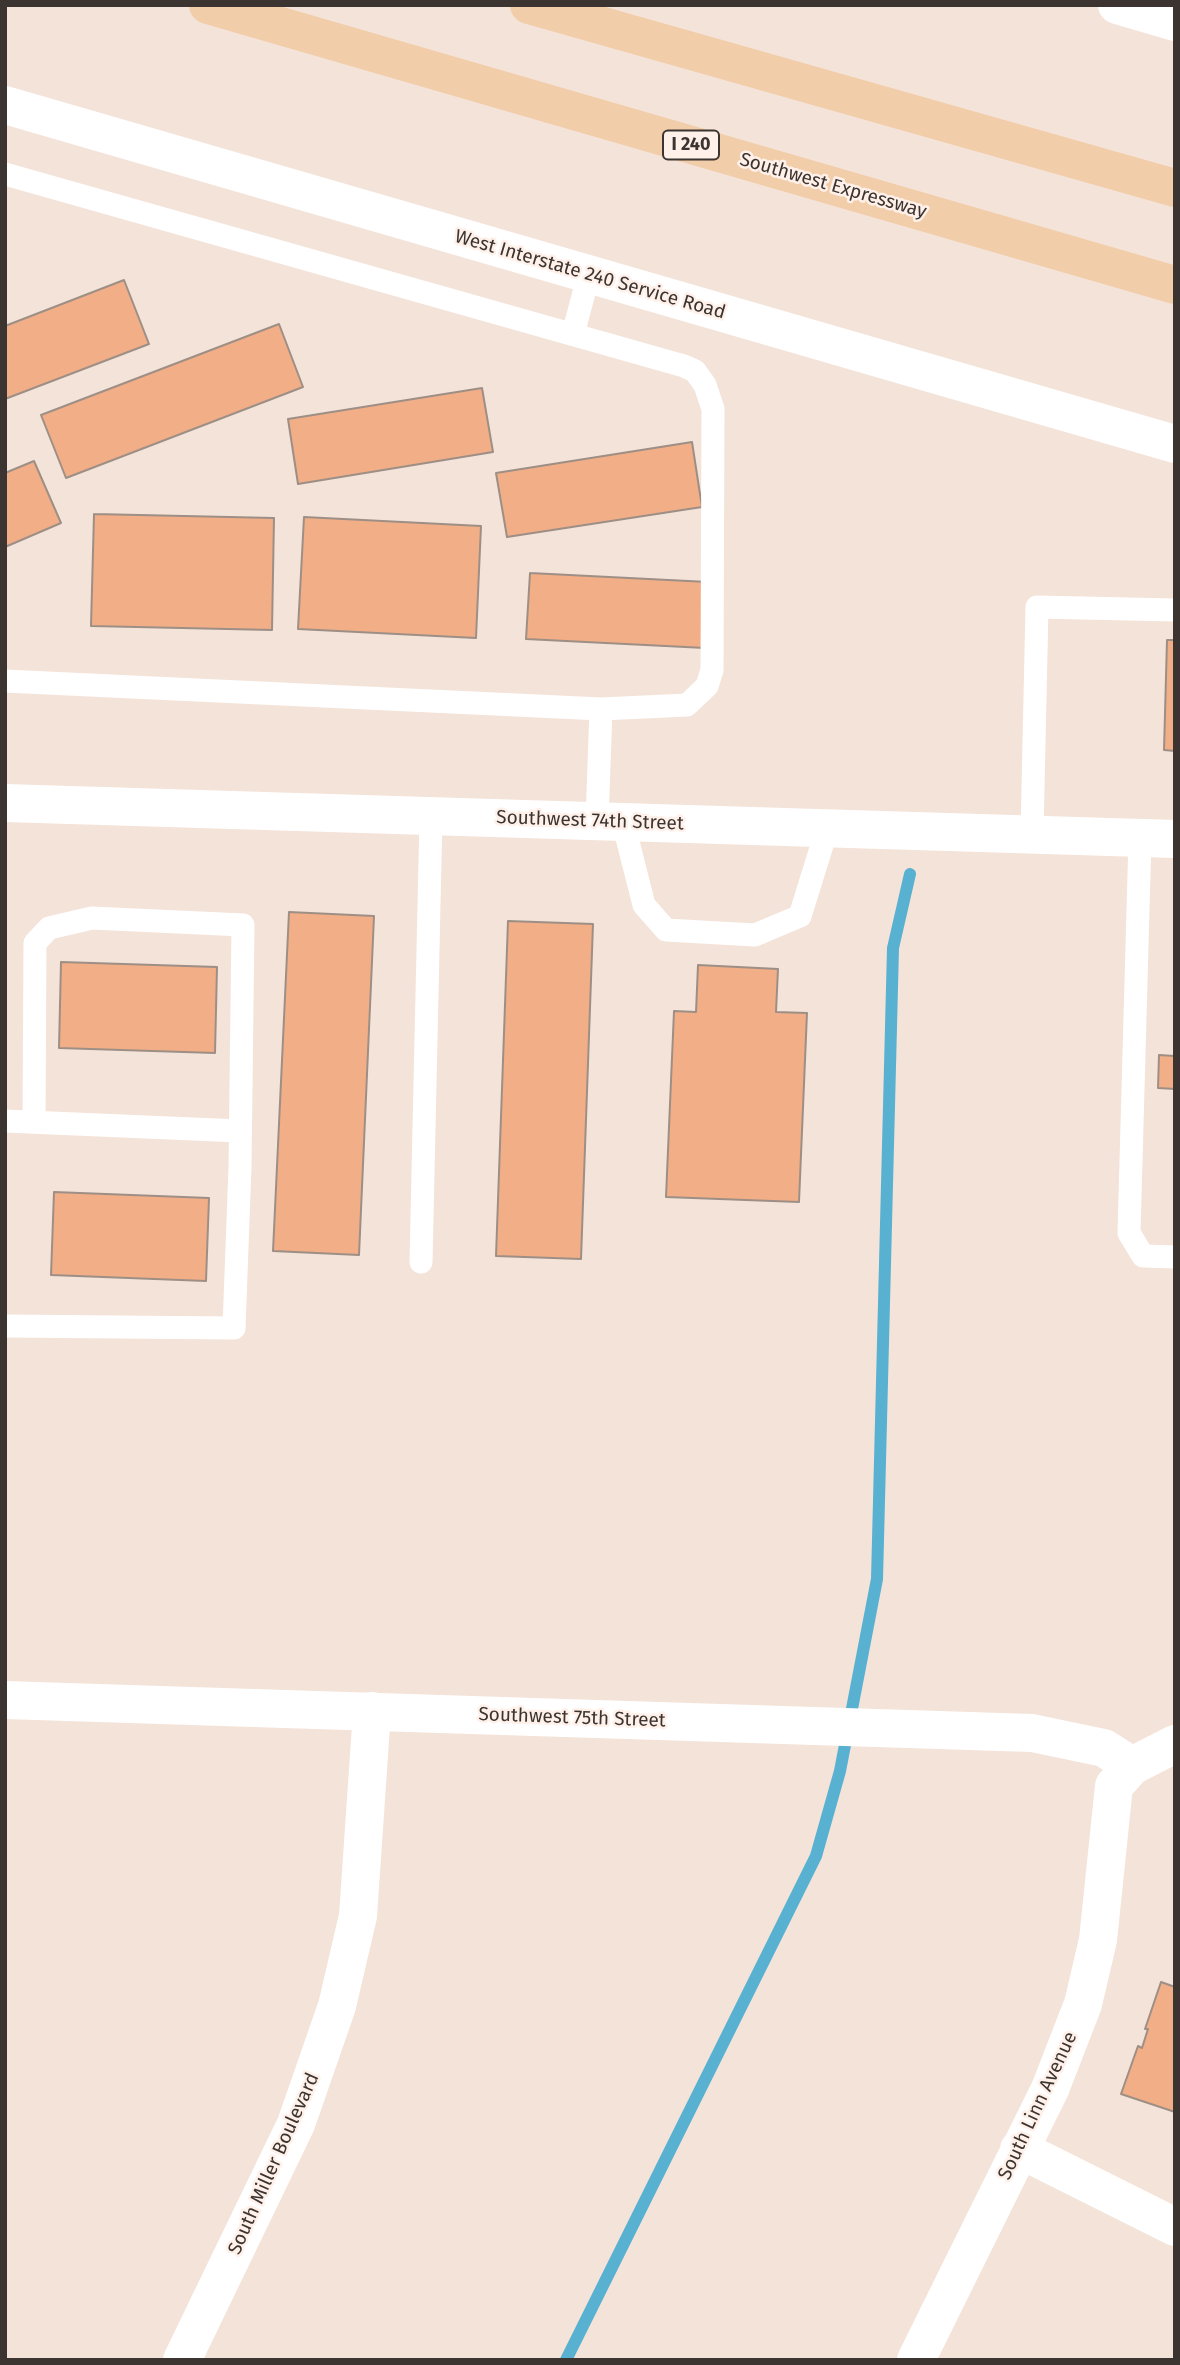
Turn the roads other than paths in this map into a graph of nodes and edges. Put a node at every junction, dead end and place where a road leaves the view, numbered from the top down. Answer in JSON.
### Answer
{"nodes":[{"id":1,"x":208,"y":5,"type":"edge"},
{"id":2,"x":529,"y":5,"type":"edge"},
{"id":3,"x":1116,"y":5,"type":"edge"},
{"id":4,"x":1175,"y":22,"type":"edge"},
{"id":5,"x":5,"y":105,"type":"edge"},
{"id":6,"x":5,"y":174,"type":"edge"},
{"id":7,"x":1175,"y":188,"type":"edge"},
{"id":8,"x":589,"y":274,"type":"junction"},
{"id":9,"x":1175,"y":285,"type":"edge"},
{"id":10,"x":573,"y":334,"type":"junction"},
{"id":11,"x":1175,"y":444,"type":"edge"},
{"id":12,"x":1175,"y":610,"type":"edge"},
{"id":13,"x":5,"y":681,"type":"edge"},
{"id":14,"x":601,"y":709,"type":"junction"},
{"id":15,"x":5,"y":803,"type":"edge"},
{"id":16,"x":431,"y":816,"type":"junction"},
{"id":17,"x":610,"y":821,"type":"junction"},
{"id":18,"x":827,"y":829,"type":"junction"},
{"id":19,"x":1032,"y":834,"type":"junction"},
{"id":20,"x":1157,"y":839,"type":"edge"},
{"id":21,"x":5,"y":1121,"type":"edge"},
{"id":22,"x":34,"y":1121,"type":"junction"},
{"id":23,"x":240,"y":1131,"type":"junction"},
{"id":24,"x":1175,"y":1257,"type":"edge"},
{"id":25,"x":421,"y":1262,"type":"dead end"},
{"id":26,"x":5,"y":1326,"type":"edge"},
{"id":27,"x":5,"y":1700,"type":"edge"},
{"id":28,"x":372,"y":1712,"type":"junction"},
{"id":29,"x":1175,"y":1744,"type":"edge"},
{"id":30,"x":1132,"y":1766,"type":"junction"},
{"id":31,"x":1019,"y":2149,"type":"junction"},
{"id":32,"x":1175,"y":2227,"type":"edge"},
{"id":33,"x":182,"y":2360,"type":"edge"},
{"id":34,"x":916,"y":2360,"type":"edge"}],
"edges":[{"from":1,"to":9,"type":"highway","name":"Southwest Expressway","number":"I 240"},
{"from":2,"to":7,"type":"highway"},
{"from":3,"to":4,"type":"street"},
{"from":5,"to":8,"type":"street","name":"West Interstate 240 Service Road"},
{"from":6,"to":10,"type":"lane"},
{"from":8,"to":10,"type":"lane"},
{"from":8,"to":11,"type":"street","name":"West Interstate 240 Service Road"},
{"from":10,"to":14,"type":"lane"},
{"from":12,"to":19,"type":"lane"},
{"from":13,"to":14,"type":"lane"},
{"from":14,"to":17,"type":"lane"},
{"from":15,"to":16,"type":"street","name":"Southwest 74th Street"},
{"from":16,"to":17,"type":"street","name":"Southwest 74th Street"},
{"from":16,"to":25,"type":"lane"},
{"from":17,"to":18,"type":"street","name":"Southwest 74th Street"},
{"from":17,"to":18,"type":"lane"},
{"from":18,"to":19,"type":"street","name":"Southwest 74th Street"},
{"from":19,"to":20,"type":"street","name":"Southwest 74th Street"},
{"from":20,"to":24,"type":"lane"},
{"from":21,"to":22,"type":"lane"},
{"from":22,"to":23,"type":"lane"},
{"from":22,"to":23,"type":"lane"},
{"from":23,"to":26,"type":"lane"},
{"from":27,"to":28,"type":"street","name":"Southwest 75th Street"},
{"from":28,"to":30,"type":"street","name":"Southwest 75th Street"},
{"from":28,"to":33,"type":"street","name":"South Miller Boulevard"},
{"from":29,"to":30,"type":"street","name":"South Linn Avenue"},
{"from":30,"to":31,"type":"street","name":"South Linn Avenue"},
{"from":31,"to":32,"type":"street"},
{"from":31,"to":34,"type":"street","name":"South Linn Avenue"}]}
